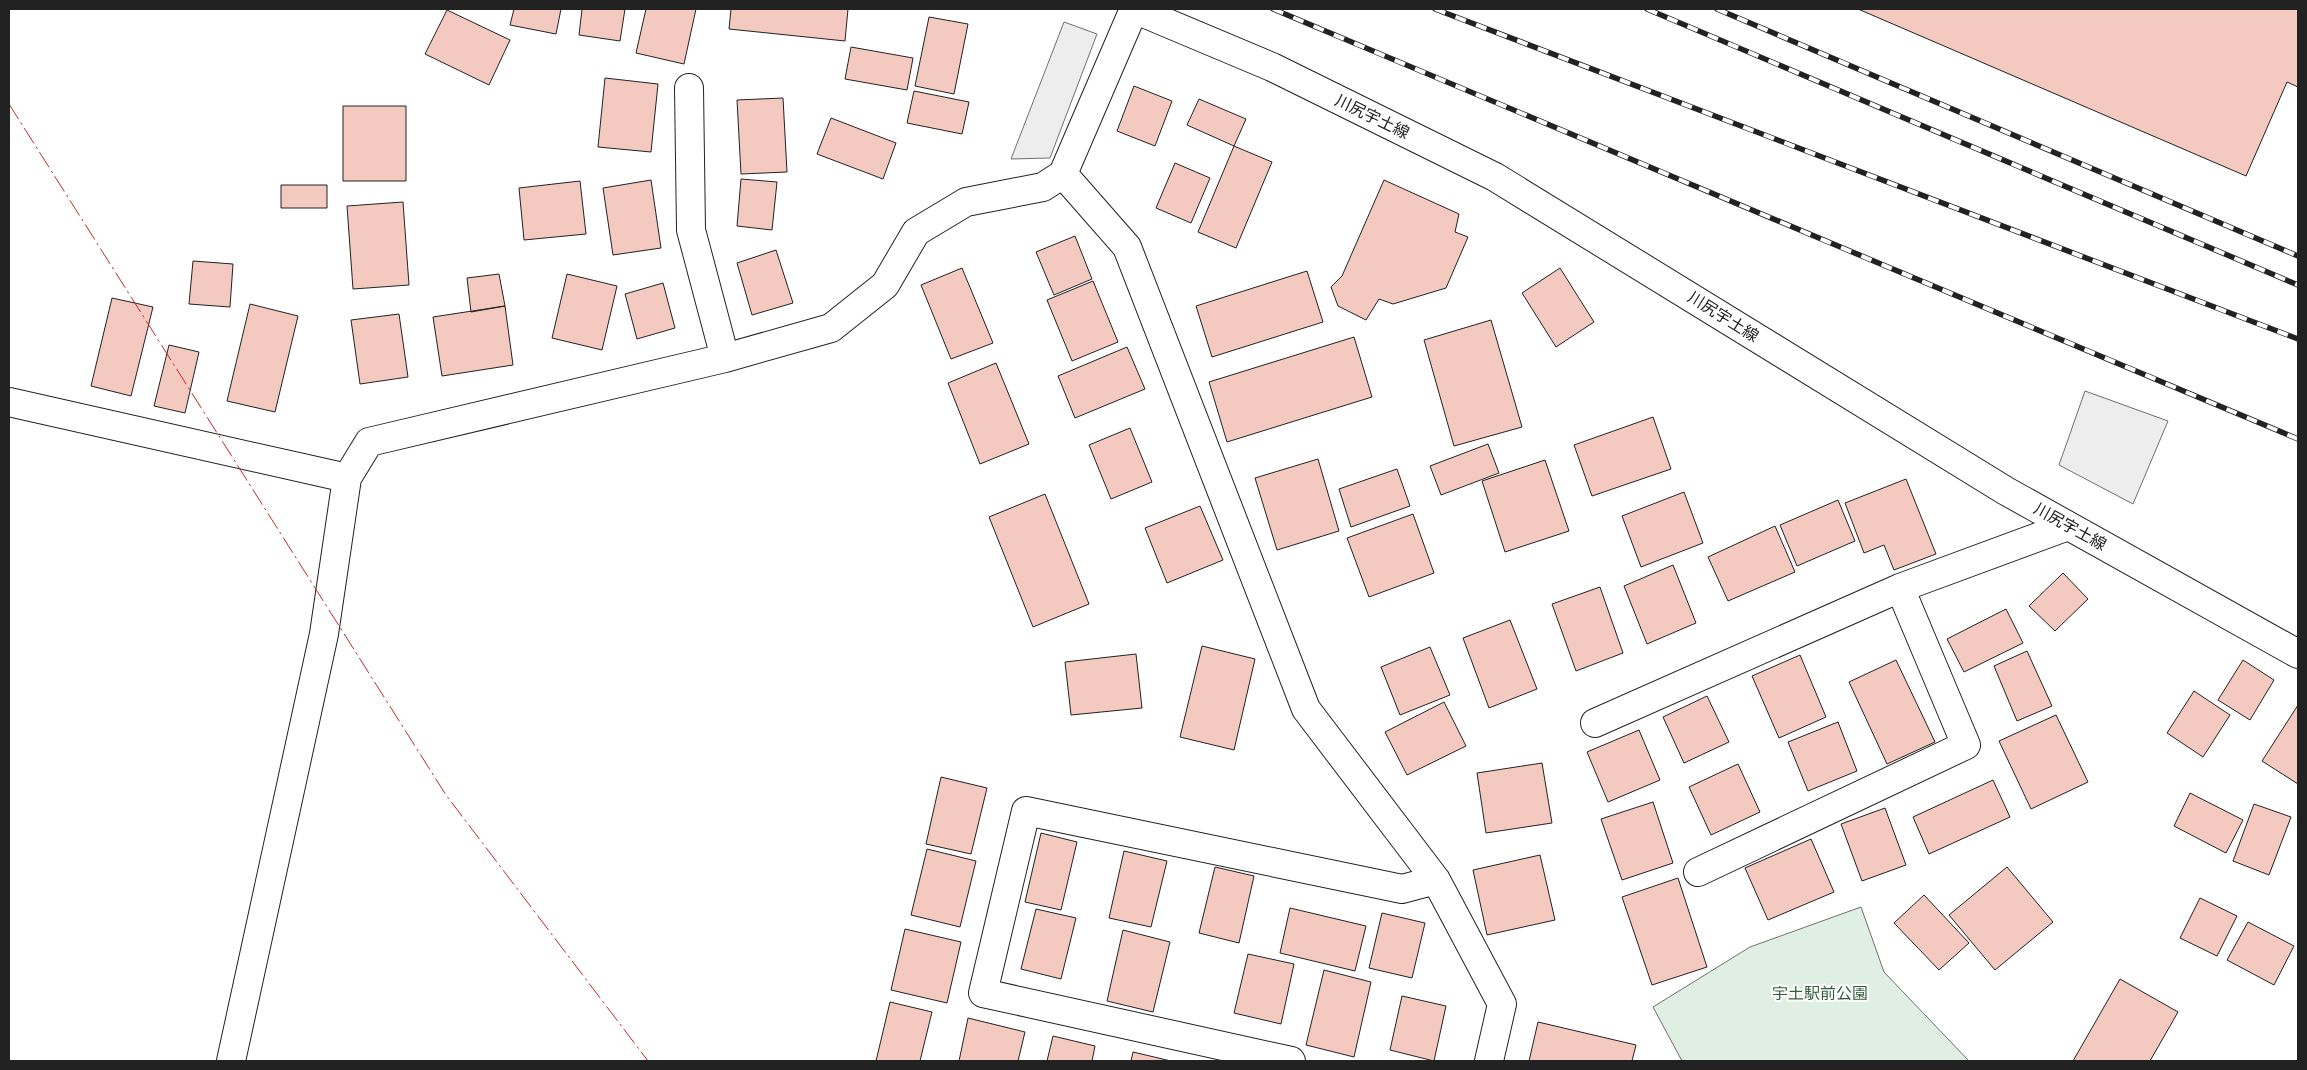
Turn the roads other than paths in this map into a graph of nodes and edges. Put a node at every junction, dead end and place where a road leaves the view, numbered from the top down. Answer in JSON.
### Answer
{"nodes":[{"id":1,"x":1134,"y":9,"type":"edge"},
{"id":2,"x":689,"y":88,"type":"dead end"},
{"id":3,"x":1062,"y":174,"type":"junction"},
{"id":4,"x":725,"y":358,"type":"junction"},
{"id":5,"x":9,"y":402,"type":"edge"},
{"id":6,"x":347,"y":478,"type":"junction"},
{"id":7,"x":2068,"y":526,"type":"junction"},
{"id":8,"x":1900,"y":588,"type":"junction"},
{"id":9,"x":2298,"y":654,"type":"edge"},
{"id":10,"x":1596,"y":723,"type":"dead end"},
{"id":11,"x":1698,"y":872,"type":"dead end"},
{"id":12,"x":1436,"y":880,"type":"junction"},
{"id":13,"x":231,"y":1061,"type":"edge"},
{"id":14,"x":1291,"y":1061,"type":"edge"},
{"id":15,"x":1489,"y":1061,"type":"edge"}],
"edges":[{"from":1,"to":3,"type":"street"},
{"from":1,"to":7,"type":"street","name":"川尻宇土線"},
{"from":2,"to":4,"type":"street"},
{"from":3,"to":4,"type":"street"},
{"from":3,"to":12,"type":"street"},
{"from":4,"to":6,"type":"street"},
{"from":5,"to":6,"type":"street"},
{"from":6,"to":13,"type":"street"},
{"from":7,"to":8,"type":"street"},
{"from":7,"to":9,"type":"street","name":"川尻宇土線"},
{"from":8,"to":10,"type":"street"},
{"from":8,"to":11,"type":"street"},
{"from":12,"to":14,"type":"street"},
{"from":12,"to":15,"type":"street"}]}
